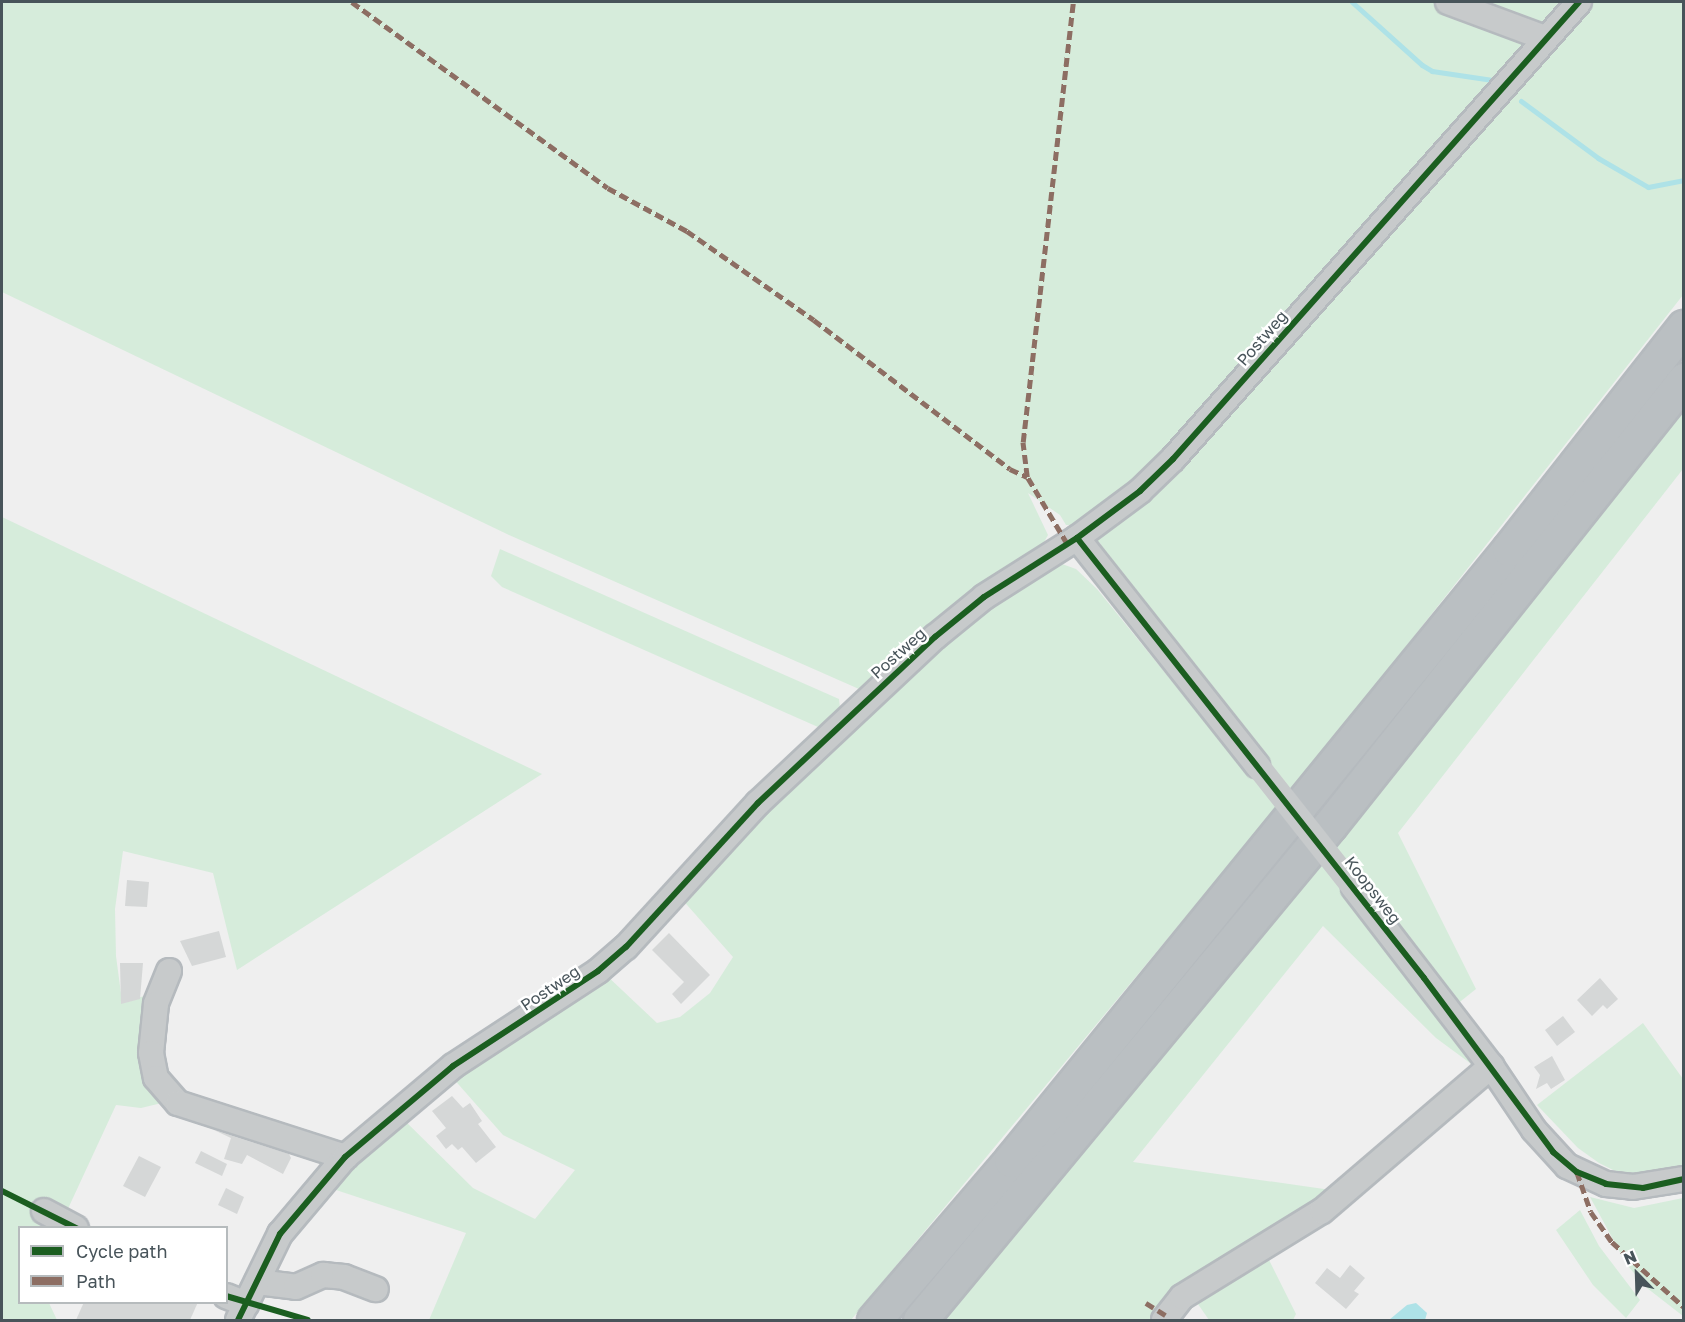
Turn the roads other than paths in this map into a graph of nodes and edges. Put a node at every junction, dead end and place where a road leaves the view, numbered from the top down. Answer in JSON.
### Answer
{"nodes":[{"id":1,"x":1448,"y":2,"type":"edge"},
{"id":2,"x":1579,"y":2,"type":"edge"},
{"id":3,"x":1545,"y":38,"type":"junction"},
{"id":4,"x":1683,"y":327,"type":"edge"},
{"id":5,"x":1683,"y":380,"type":"edge"},
{"id":6,"x":1077,"y":538,"type":"junction"},
{"id":7,"x":169,"y":971,"type":"dead end"},
{"id":8,"x":1491,"y":1066,"type":"junction"},
{"id":9,"x":345,"y":1157,"type":"junction"},
{"id":10,"x":1683,"y":1179,"type":"edge"},
{"id":11,"x":44,"y":1211,"type":"dead end"},
{"id":12,"x":74,"y":1226,"type":"edge"},
{"id":13,"x":257,"y":1282,"type":"junction"},
{"id":14,"x":376,"y":1289,"type":"dead end"},
{"id":15,"x":237,"y":1307,"type":"edge"},
{"id":16,"x":874,"y":1320,"type":"edge"},
{"id":17,"x":920,"y":1320,"type":"edge"},
{"id":18,"x":1164,"y":1320,"type":"edge"}],
"edges":[{"from":1,"to":3,"type":"street"},
{"from":2,"to":3,"type":"street","name":"Postweg"},
{"from":3,"to":6,"type":"street","name":"Postweg"},
{"from":4,"to":16,"type":"highway"},
{"from":5,"to":17,"type":"highway"},
{"from":6,"to":8,"type":"street","name":"Koopsweg","bridge":true},
{"from":6,"to":9,"type":"street","name":"Postweg"},
{"from":7,"to":9,"type":"street"},
{"from":8,"to":10,"type":"street","name":"Koopsweg"},
{"from":8,"to":18,"type":"street"},
{"from":9,"to":13,"type":"street","name":"Postweg"},
{"from":11,"to":12,"type":"street"},
{"from":13,"to":14,"type":"street"},
{"from":13,"to":15,"type":"street","name":"Postweg"}]}
